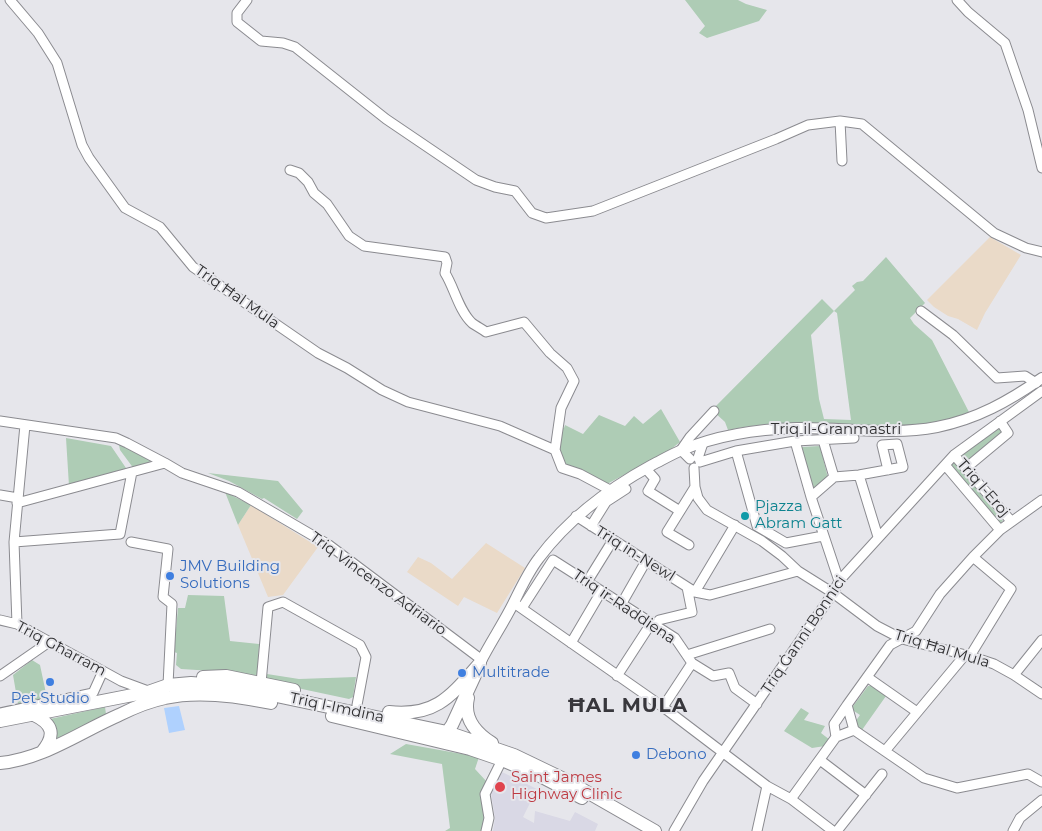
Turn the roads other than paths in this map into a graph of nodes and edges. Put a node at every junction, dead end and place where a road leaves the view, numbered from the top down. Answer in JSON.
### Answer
{"nodes":[{"id":1,"x":10,"y":0,"type":"edge"},
{"id":2,"x":247,"y":0,"type":"edge"},
{"id":3,"x":957,"y":0,"type":"edge"},
{"id":4,"x":840,"y":121,"type":"junction"},
{"id":5,"x":1041,"y":152,"type":"edge"},
{"id":6,"x":842,"y":161,"type":"dead end"},
{"id":7,"x":1042,"y":168,"type":"edge"},
{"id":8,"x":290,"y":170,"type":"dead end"},
{"id":9,"x":1042,"y":252,"type":"edge"},
{"id":10,"x":921,"y":311,"type":"dead end"},
{"id":11,"x":1040,"y":384,"type":"edge"},
{"id":12,"x":714,"y":411,"type":"dead end"},
{"id":13,"x":0,"y":421,"type":"edge"},
{"id":14,"x":1000,"y":421,"type":"junction"},
{"id":15,"x":25,"y":425,"type":"junction"},
{"id":16,"x":854,"y":438,"type":"dead end"},
{"id":17,"x":823,"y":440,"type":"junction"},
{"id":18,"x":795,"y":441,"type":"junction"},
{"id":19,"x":703,"y":443,"type":"junction"},
{"id":20,"x":555,"y":450,"type":"junction"},
{"id":21,"x":681,"y":450,"type":"junction"},
{"id":22,"x":736,"y":451,"type":"junction"},
{"id":23,"x":954,"y":455,"type":"junction"},
{"id":24,"x":695,"y":462,"type":"junction"},
{"id":25,"x":165,"y":463,"type":"junction"},
{"id":26,"x":945,"y":465,"type":"junction"},
{"id":27,"x":966,"y":468,"type":"junction"},
{"id":28,"x":646,"y":469,"type":"junction"},
{"id":29,"x":885,"y":470,"type":"dead end"},
{"id":30,"x":132,"y":472,"type":"junction"},
{"id":31,"x":859,"y":475,"type":"junction"},
{"id":32,"x":834,"y":477,"type":"junction"},
{"id":33,"x":695,"y":487,"type":"junction"},
{"id":34,"x":626,"y":489,"type":"dead end"},
{"id":35,"x":610,"y":490,"type":"junction"},
{"id":36,"x":0,"y":496,"type":"edge"},
{"id":37,"x":811,"y":497,"type":"junction"},
{"id":38,"x":18,"y":500,"type":"junction"},
{"id":39,"x":1042,"y":500,"type":"edge"},
{"id":40,"x":680,"y":511,"type":"junction"},
{"id":41,"x":576,"y":516,"type":"junction"},
{"id":42,"x":1011,"y":521,"type":"junction"},
{"id":43,"x":735,"y":525,"type":"junction"},
{"id":44,"x":591,"y":526,"type":"junction"},
{"id":45,"x":1000,"y":530,"type":"junction"},
{"id":46,"x":823,"y":536,"type":"junction"},
{"id":47,"x":878,"y":537,"type":"junction"},
{"id":48,"x":613,"y":540,"type":"junction"},
{"id":49,"x":14,"y":542,"type":"junction"},
{"id":50,"x":131,"y":542,"type":"dead end"},
{"id":51,"x":688,"y":545,"type":"dead end"},
{"id":52,"x":973,"y":557,"type":"junction"},
{"id":53,"x":646,"y":561,"type":"junction"},
{"id":54,"x":798,"y":571,"type":"junction"},
{"id":55,"x":839,"y":581,"type":"junction"},
{"id":56,"x":587,"y":582,"type":"junction"},
{"id":57,"x":691,"y":589,"type":"junction"},
{"id":58,"x":601,"y":592,"type":"junction"},
{"id":59,"x":833,"y":593,"type":"junction"},
{"id":60,"x":622,"y":604,"type":"junction"},
{"id":61,"x":518,"y":605,"type":"junction"},
{"id":62,"x":0,"y":620,"type":"edge"},
{"id":63,"x":655,"y":621,"type":"junction"},
{"id":64,"x":17,"y":624,"type":"junction"},
{"id":65,"x":770,"y":629,"type":"dead end"},
{"id":66,"x":902,"y":640,"type":"junction"},
{"id":67,"x":1042,"y":640,"type":"edge"},
{"id":68,"x":49,"y":642,"type":"junction"},
{"id":69,"x":572,"y":643,"type":"junction"},
{"id":70,"x":687,"y":655,"type":"junction"},
{"id":71,"x":967,"y":655,"type":"junction"},
{"id":72,"x":481,"y":661,"type":"junction"},
{"id":73,"x":692,"y":663,"type":"junction"},
{"id":74,"x":103,"y":671,"type":"junction"},
{"id":75,"x":1014,"y":675,"type":"junction"},
{"id":76,"x":0,"y":676,"type":"edge"},
{"id":77,"x":617,"y":676,"type":"junction"},
{"id":78,"x":867,"y":677,"type":"junction"},
{"id":79,"x":122,"y":681,"type":"junction"},
{"id":80,"x":260,"y":683,"type":"junction"},
{"id":81,"x":173,"y":684,"type":"junction"},
{"id":82,"x":148,"y":692,"type":"junction"},
{"id":83,"x":1042,"y":694,"type":"edge"},
{"id":84,"x":122,"y":696,"type":"junction"},
{"id":85,"x":757,"y":704,"type":"junction"},
{"id":86,"x":358,"y":705,"type":"junction"},
{"id":87,"x":847,"y":705,"type":"junction"},
{"id":88,"x":663,"y":707,"type":"junction"},
{"id":89,"x":917,"y":712,"type":"junction"},
{"id":90,"x":0,"y":713,"type":"edge"},
{"id":91,"x":34,"y":715,"type":"junction"},
{"id":92,"x":352,"y":720,"type":"junction"},
{"id":93,"x":396,"y":720,"type":"junction"},
{"id":94,"x":0,"y":721,"type":"edge"},
{"id":95,"x":854,"y":730,"type":"junction"},
{"id":96,"x":448,"y":731,"type":"junction"},
{"id":97,"x":836,"y":737,"type":"junction"},
{"id":98,"x":885,"y":751,"type":"junction"},
{"id":99,"x":723,"y":752,"type":"junction"},
{"id":100,"x":37,"y":754,"type":"junction"},
{"id":101,"x":514,"y":755,"type":"junction"},
{"id":102,"x":0,"y":758,"type":"edge"},
{"id":103,"x":502,"y":760,"type":"junction"},
{"id":104,"x":820,"y":760,"type":"junction"},
{"id":105,"x":0,"y":763,"type":"edge"},
{"id":106,"x":882,"y":774,"type":"dead end"},
{"id":107,"x":1042,"y":782,"type":"edge"},
{"id":108,"x":768,"y":786,"type":"junction"},
{"id":109,"x":866,"y":795,"type":"junction"},
{"id":110,"x":791,"y":798,"type":"junction"},
{"id":111,"x":1042,"y":800,"type":"edge"},
{"id":112,"x":486,"y":831,"type":"edge"},
{"id":113,"x":640,"y":831,"type":"edge"},
{"id":114,"x":655,"y":831,"type":"edge"},
{"id":115,"x":674,"y":831,"type":"edge"},
{"id":116,"x":757,"y":831,"type":"edge"},
{"id":117,"x":833,"y":831,"type":"edge"},
{"id":118,"x":837,"y":831,"type":"edge"},
{"id":119,"x":1013,"y":831,"type":"edge"}],
"edges":[{"from":1,"to":20,"type":"street","name":"Triq Ħal Mula"},
{"from":2,"to":4,"type":"street"},
{"from":3,"to":5,"type":"street"},
{"from":4,"to":6,"type":"street"},
{"from":4,"to":9,"type":"street"},
{"from":5,"to":7,"type":"street"},
{"from":8,"to":20,"type":"street"},
{"from":10,"to":11,"type":"street"},
{"from":11,"to":14,"type":"street","name":"Triq Ġanni Bonnici"},
{"from":11,"to":19,"type":"main road","name":"Triq il-Granmastri"},
{"from":12,"to":21,"type":"street"},
{"from":13,"to":15,"type":"street","name":"Triq Vincenzo Adriario"},
{"from":14,"to":23,"type":"street","name":"Triq Ġanni Bonnici"},
{"from":14,"to":27,"type":"street"},
{"from":15,"to":25,"type":"street","name":"Triq Vincenzo Adriario"},
{"from":15,"to":38,"type":"street"},
{"from":16,"to":17,"type":"street"},
{"from":17,"to":18,"type":"street"},
{"from":17,"to":32,"type":"street"},
{"from":18,"to":22,"type":"street"},
{"from":18,"to":37,"type":"street"},
{"from":19,"to":21,"type":"main road","name":"Triq il-Granmastri"},
{"from":19,"to":24,"type":"street","name":"Triq Ħal Mula"},
{"from":20,"to":35,"type":"street"},
{"from":21,"to":24,"type":"street"},
{"from":21,"to":28,"type":"main road","name":"Triq il-Granmastri"},
{"from":22,"to":24,"type":"street"},
{"from":22,"to":46,"type":"street"},
{"from":23,"to":26,"type":"street","name":"Triq Ġanni Bonnici"},
{"from":23,"to":27,"type":"street","name":"Triq l-Eroj"},
{"from":24,"to":33,"type":"street","name":"Triq Ħal Mula"},
{"from":25,"to":30,"type":"street"},
{"from":25,"to":72,"type":"street","name":"Triq Vincenzo Adriario"},
{"from":26,"to":45,"type":"street","name":"Triq l-Eroj"},
{"from":26,"to":47,"type":"street","name":"Triq Ġanni Bonnici"},
{"from":27,"to":42,"type":"street","name":"Triq l-Eroj"},
{"from":28,"to":35,"type":"main road","name":"Triq il-Granmastri"},
{"from":28,"to":40,"type":"street"},
{"from":29,"to":31,"type":"street"},
{"from":30,"to":38,"type":"street"},
{"from":30,"to":49,"type":"street"},
{"from":31,"to":32,"type":"street"},
{"from":31,"to":47,"type":"street"},
{"from":32,"to":37,"type":"street"},
{"from":33,"to":40,"type":"street"},
{"from":33,"to":43,"type":"street","name":"Triq Ħal Mula"},
{"from":34,"to":44,"type":"street"},
{"from":35,"to":41,"type":"main road","name":"Triq il-Granmastri"},
{"from":36,"to":38,"type":"street"},
{"from":37,"to":46,"type":"street"},
{"from":38,"to":49,"type":"street"},
{"from":39,"to":42,"type":"street"},
{"from":40,"to":51,"type":"street"},
{"from":41,"to":44,"type":"street","name":"Triq in-Newl"},
{"from":41,"to":61,"type":"main road","name":"Triq il-Granmastri"},
{"from":42,"to":45,"type":"street"},
{"from":43,"to":54,"type":"street","name":"Triq Ħal Mula"},
{"from":43,"to":57,"type":"street"},
{"from":44,"to":48,"type":"street","name":"Triq in-Newl"},
{"from":45,"to":52,"type":"street"},
{"from":46,"to":55,"type":"street"},
{"from":47,"to":55,"type":"street","name":"Triq Ġanni Bonnici"},
{"from":48,"to":53,"type":"street","name":"Triq in-Newl"},
{"from":48,"to":56,"type":"street"},
{"from":49,"to":64,"type":"street"},
{"from":50,"to":81,"type":"street"},
{"from":52,"to":66,"type":"street"},
{"from":52,"to":71,"type":"street"},
{"from":53,"to":57,"type":"street","name":"Triq in-Newl"},
{"from":53,"to":60,"type":"street"},
{"from":54,"to":57,"type":"street"},
{"from":54,"to":59,"type":"street","name":"Triq Ħal Mula"},
{"from":55,"to":59,"type":"street","name":"Triq Ġanni Bonnici"},
{"from":56,"to":58,"type":"street","name":"Triq ir-Raddiena"},
{"from":56,"to":61,"type":"street","name":"Triq ir-Raddiena"},
{"from":57,"to":63,"type":"street"},
{"from":58,"to":60,"type":"street","name":"Triq ir-Raddiena"},
{"from":58,"to":69,"type":"street"},
{"from":59,"to":66,"type":"street","name":"Triq Ħal Mula"},
{"from":59,"to":85,"type":"street","name":"Triq Ġanni Bonnici"},
{"from":60,"to":63,"type":"street","name":"Triq ir-Raddiena"},
{"from":61,"to":69,"type":"street"},
{"from":61,"to":72,"type":"main road","name":"Triq il-Granmastri"},
{"from":62,"to":64,"type":"street","name":"Triq Għarram"},
{"from":63,"to":70,"type":"street","name":"Triq ir-Raddiena"},
{"from":63,"to":77,"type":"street"},
{"from":64,"to":68,"type":"street","name":"Triq Għarram"},
{"from":65,"to":70,"type":"street"},
{"from":66,"to":71,"type":"street","name":"Triq Ħal Mula"},
{"from":66,"to":78,"type":"street"},
{"from":67,"to":75,"type":"street"},
{"from":68,"to":74,"type":"street","name":"Triq Għarram"},
{"from":68,"to":76,"type":"street"},
{"from":69,"to":77,"type":"street"},
{"from":70,"to":73,"type":"street","name":"Triq ir-Raddiena"},
{"from":71,"to":75,"type":"street","name":"Triq Ħal Mula"},
{"from":71,"to":89,"type":"street"},
{"from":72,"to":86,"type":"highway"},
{"from":72,"to":93,"type":"highway"},
{"from":72,"to":96,"type":"highway"},
{"from":72,"to":101,"type":"highway"},
{"from":73,"to":85,"type":"street","name":"Triq ir-Raddiena"},
{"from":73,"to":88,"type":"street"},
{"from":74,"to":79,"type":"street","name":"Triq Għarram"},
{"from":74,"to":90,"type":"street"},
{"from":75,"to":83,"type":"street","name":"Triq Ħal Mula"},
{"from":77,"to":88,"type":"street"},
{"from":78,"to":87,"type":"street"},
{"from":78,"to":89,"type":"street"},
{"from":79,"to":82,"type":"street","name":"Triq Għarram"},
{"from":79,"to":84,"type":"street","name":"Triq Għarram"},
{"from":80,"to":81,"type":"highway"},
{"from":80,"to":86,"type":"highway"},
{"from":80,"to":86,"type":"street"},
{"from":81,"to":82,"type":"highway","name":"Triq l-Imdina"},
{"from":81,"to":93,"type":"highway","name":"Triq l-Imdina"},
{"from":82,"to":84,"type":"highway","name":"Triq l-Imdina"},
{"from":84,"to":91,"type":"highway","name":"Triq l-Imdina"},
{"from":85,"to":99,"type":"street","name":"Triq Ġanni Bonnici"},
{"from":87,"to":95,"type":"street"},
{"from":87,"to":97,"type":"street"},
{"from":88,"to":99,"type":"street"},
{"from":89,"to":98,"type":"street"},
{"from":91,"to":94,"type":"highway","name":"Triq l-Imdina"},
{"from":91,"to":100,"type":"highway"},
{"from":92,"to":96,"type":"highway"},
{"from":92,"to":100,"type":"highway","name":"Triq l-Imdina"},
{"from":92,"to":103,"type":"highway","name":"Triq l-Imdina"},
{"from":93,"to":96,"type":"highway","name":"Triq l-Imdina"},
{"from":95,"to":97,"type":"street"},
{"from":95,"to":98,"type":"street"},
{"from":96,"to":101,"type":"highway","name":"Triq l-Imdina"},
{"from":97,"to":104,"type":"street"},
{"from":98,"to":107,"type":"street"},
{"from":99,"to":108,"type":"street"},
{"from":99,"to":115,"type":"street","name":"Triq Ġanni Bonnici"},
{"from":100,"to":102,"type":"highway"},
{"from":100,"to":105,"type":"highway","name":"Triq l-Imdina"},
{"from":101,"to":114,"type":"highway","name":"Triq l-Imdina"},
{"from":103,"to":112,"type":"street"},
{"from":103,"to":113,"type":"highway","name":"Triq l-Imdina"},
{"from":104,"to":109,"type":"street"},
{"from":104,"to":110,"type":"street"},
{"from":106,"to":109,"type":"street"},
{"from":108,"to":110,"type":"street"},
{"from":108,"to":116,"type":"street"},
{"from":109,"to":118,"type":"street"},
{"from":110,"to":117,"type":"street"},
{"from":111,"to":119,"type":"street"}]}
